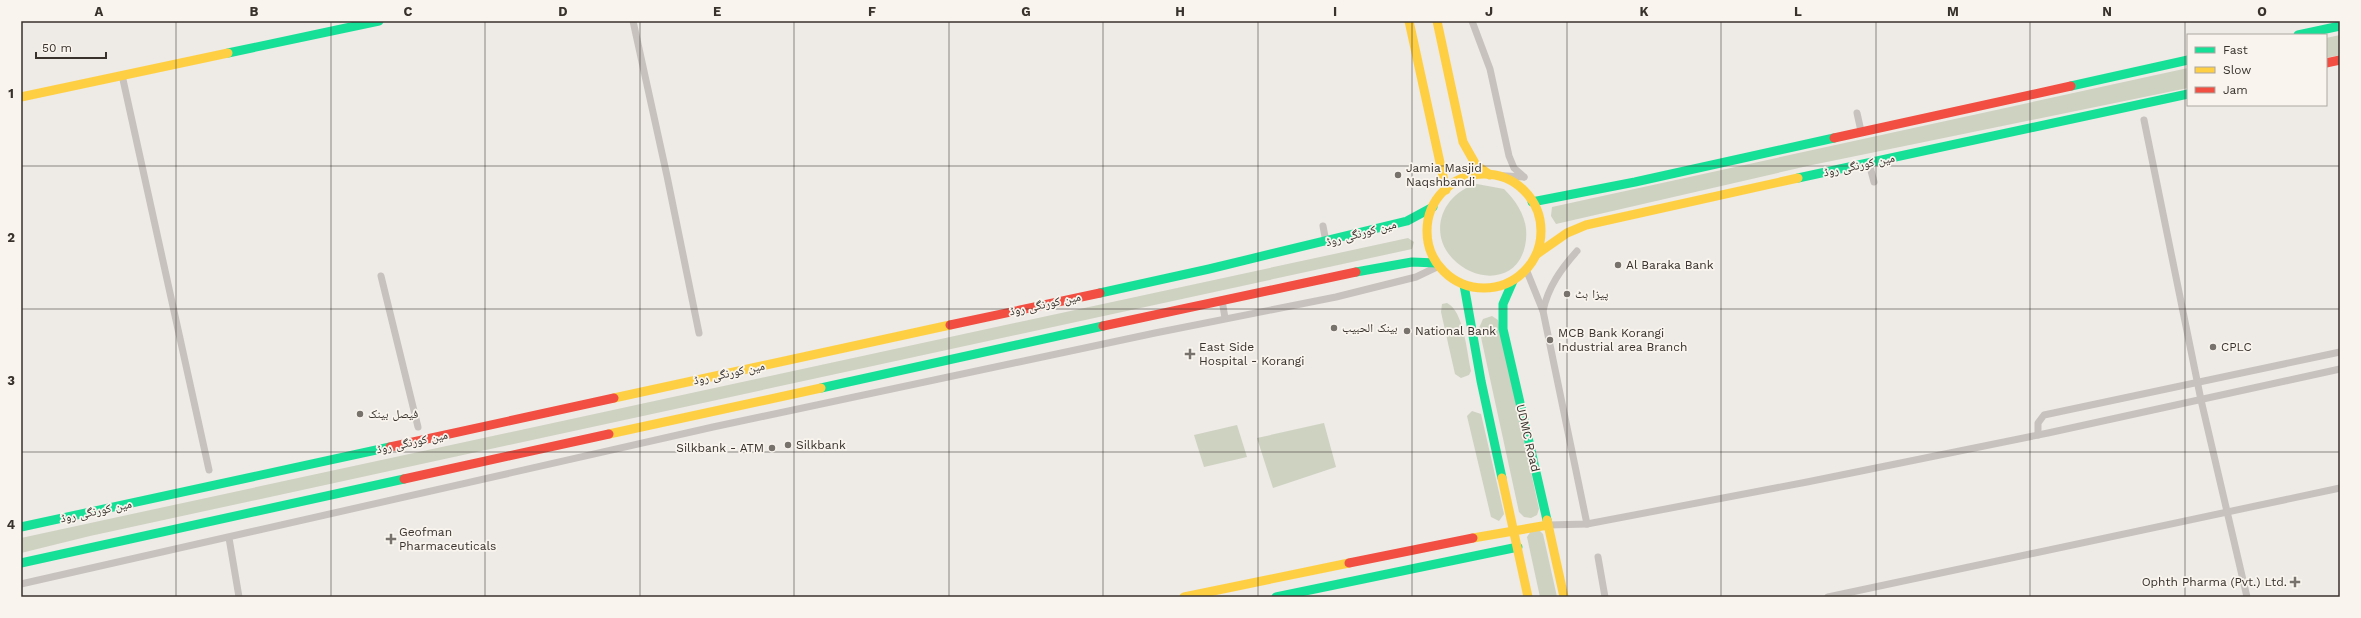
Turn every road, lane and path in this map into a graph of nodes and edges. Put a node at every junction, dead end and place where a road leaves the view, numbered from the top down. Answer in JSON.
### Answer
{"nodes":[{"id":1,"x":380,"y":21,"type":"edge"},
{"id":2,"x":633,"y":21,"type":"edge"},
{"id":3,"x":1409,"y":21,"type":"edge"},
{"id":4,"x":1437,"y":21,"type":"edge"},
{"id":5,"x":1472,"y":21,"type":"edge"},
{"id":6,"x":2340,"y":26,"type":"edge"},
{"id":7,"x":2303,"y":34,"type":"edge"},
{"id":8,"x":2187,"y":60,"type":"edge"},
{"id":9,"x":2340,"y":60,"type":"edge"},
{"id":10,"x":2327,"y":63,"type":"edge"},
{"id":11,"x":122,"y":75,"type":"junction"},
{"id":12,"x":2187,"y":94,"type":"edge"},
{"id":13,"x":21,"y":97,"type":"edge"},
{"id":14,"x":1857,"y":113,"type":"dead end"},
{"id":15,"x":2144,"y":120,"type":"dead end"},
{"id":16,"x":1861,"y":131,"type":"junction"},
{"id":17,"x":1869,"y":163,"type":"junction"},
{"id":18,"x":1490,"y":175,"type":"junction"},
{"id":19,"x":1874,"y":182,"type":"dead end"},
{"id":20,"x":1446,"y":190,"type":"junction"},
{"id":21,"x":1532,"y":202,"type":"junction"},
{"id":22,"x":1433,"y":207,"type":"junction"},
{"id":23,"x":1323,"y":226,"type":"dead end"},
{"id":24,"x":1326,"y":242,"type":"junction"},
{"id":25,"x":1577,"y":251,"type":"dead end"},
{"id":26,"x":1536,"y":254,"type":"junction"},
{"id":27,"x":1437,"y":264,"type":"junction"},
{"id":28,"x":1526,"y":269,"type":"junction"},
{"id":29,"x":381,"y":276,"type":"dead end"},
{"id":30,"x":1513,"y":281,"type":"junction"},
{"id":31,"x":1464,"y":285,"type":"junction"},
{"id":32,"x":1222,"y":300,"type":"junction"},
{"id":33,"x":1543,"y":311,"type":"junction"},
{"id":34,"x":1225,"y":318,"type":"junction"},
{"id":35,"x":699,"y":333,"type":"dead end"},
{"id":36,"x":2340,"y":352,"type":"edge"},
{"id":37,"x":2340,"y":369,"type":"edge"},
{"id":38,"x":2198,"y":382,"type":"junction"},
{"id":39,"x":2201,"y":400,"type":"junction"},
{"id":40,"x":418,"y":427,"type":"dead end"},
{"id":41,"x":2038,"y":435,"type":"junction"},
{"id":42,"x":209,"y":470,"type":"dead end"},
{"id":43,"x":2340,"y":488,"type":"edge"},
{"id":44,"x":2227,"y":512,"type":"junction"},
{"id":45,"x":1587,"y":524,"type":"junction"},
{"id":46,"x":1548,"y":525,"type":"junction"},
{"id":47,"x":21,"y":527,"type":"edge"},
{"id":48,"x":1514,"y":530,"type":"junction"},
{"id":49,"x":229,"y":538,"type":"junction"},
{"id":50,"x":1518,"y":547,"type":"junction"},
{"id":51,"x":1598,"y":557,"type":"dead end"},
{"id":52,"x":21,"y":563,"type":"edge"},
{"id":53,"x":21,"y":584,"type":"edge"},
{"id":54,"x":1191,"y":596,"type":"edge"},
{"id":55,"x":239,"y":597,"type":"edge"},
{"id":56,"x":1276,"y":597,"type":"edge"},
{"id":57,"x":1528,"y":597,"type":"edge"},
{"id":58,"x":1564,"y":597,"type":"edge"},
{"id":59,"x":1605,"y":597,"type":"edge"},
{"id":60,"x":1828,"y":597,"type":"edge"},
{"id":61,"x":2248,"y":597,"type":"edge"}],
"edges":[{"from":1,"to":11,"type":"main road"},
{"from":2,"to":35,"type":"street"},
{"from":3,"to":20,"type":"main road"},
{"from":4,"to":18,"type":"main road"},
{"from":5,"to":18,"type":"street"},
{"from":6,"to":7,"type":"main road"},
{"from":8,"to":16,"type":"main road"},
{"from":9,"to":10,"type":"main road"},
{"from":11,"to":13,"type":"main road"},
{"from":11,"to":42,"type":"street"},
{"from":12,"to":17,"type":"main road","name":"مین کورنگی روڈ"},
{"from":14,"to":16,"type":"street"},
{"from":15,"to":38,"type":"street"},
{"from":16,"to":21,"type":"main road"},
{"from":17,"to":19,"type":"street"},
{"from":17,"to":26,"type":"main road","name":"مین کورنگی روڈ"},
{"from":18,"to":20,"type":"main road"},
{"from":18,"to":21,"type":"main road"},
{"from":20,"to":22,"type":"main road"},
{"from":21,"to":26,"type":"main road"},
{"from":22,"to":24,"type":"main road","name":"مین کورنگی روڈ"},
{"from":22,"to":27,"type":"main road"},
{"from":23,"to":24,"type":"street"},
{"from":24,"to":47,"type":"main road","name":"مین کورنگی روڈ"},
{"from":25,"to":33,"type":"street"},
{"from":26,"to":28,"type":"main road"},
{"from":27,"to":31,"type":"main road"},
{"from":27,"to":32,"type":"main road"},
{"from":27,"to":34,"type":"street"},
{"from":28,"to":30,"type":"main road"},
{"from":28,"to":33,"type":"street"},
{"from":29,"to":40,"type":"street"},
{"from":30,"to":31,"type":"main road"},
{"from":30,"to":46,"type":"main road","name":"UDMC Road"},
{"from":31,"to":48,"type":"main road"},
{"from":32,"to":34,"type":"street"},
{"from":32,"to":52,"type":"main road"},
{"from":33,"to":45,"type":"street"},
{"from":34,"to":49,"type":"street"},
{"from":36,"to":38,"type":"street"},
{"from":37,"to":39,"type":"street"},
{"from":38,"to":39,"type":"street"},
{"from":38,"to":41,"type":"street"},
{"from":39,"to":41,"type":"street"},
{"from":39,"to":44,"type":"street"},
{"from":41,"to":45,"type":"street"},
{"from":43,"to":44,"type":"street"},
{"from":44,"to":60,"type":"street"},
{"from":44,"to":61,"type":"street"},
{"from":45,"to":46,"type":"street"},
{"from":46,"to":48,"type":"main road"},
{"from":46,"to":58,"type":"main road","name":"UDMC Road"},
{"from":48,"to":50,"type":"main road"},
{"from":48,"to":54,"type":"main road"},
{"from":49,"to":53,"type":"street"},
{"from":49,"to":55,"type":"street"},
{"from":50,"to":56,"type":"main road"},
{"from":50,"to":57,"type":"main road"},
{"from":51,"to":59,"type":"street"}]}
